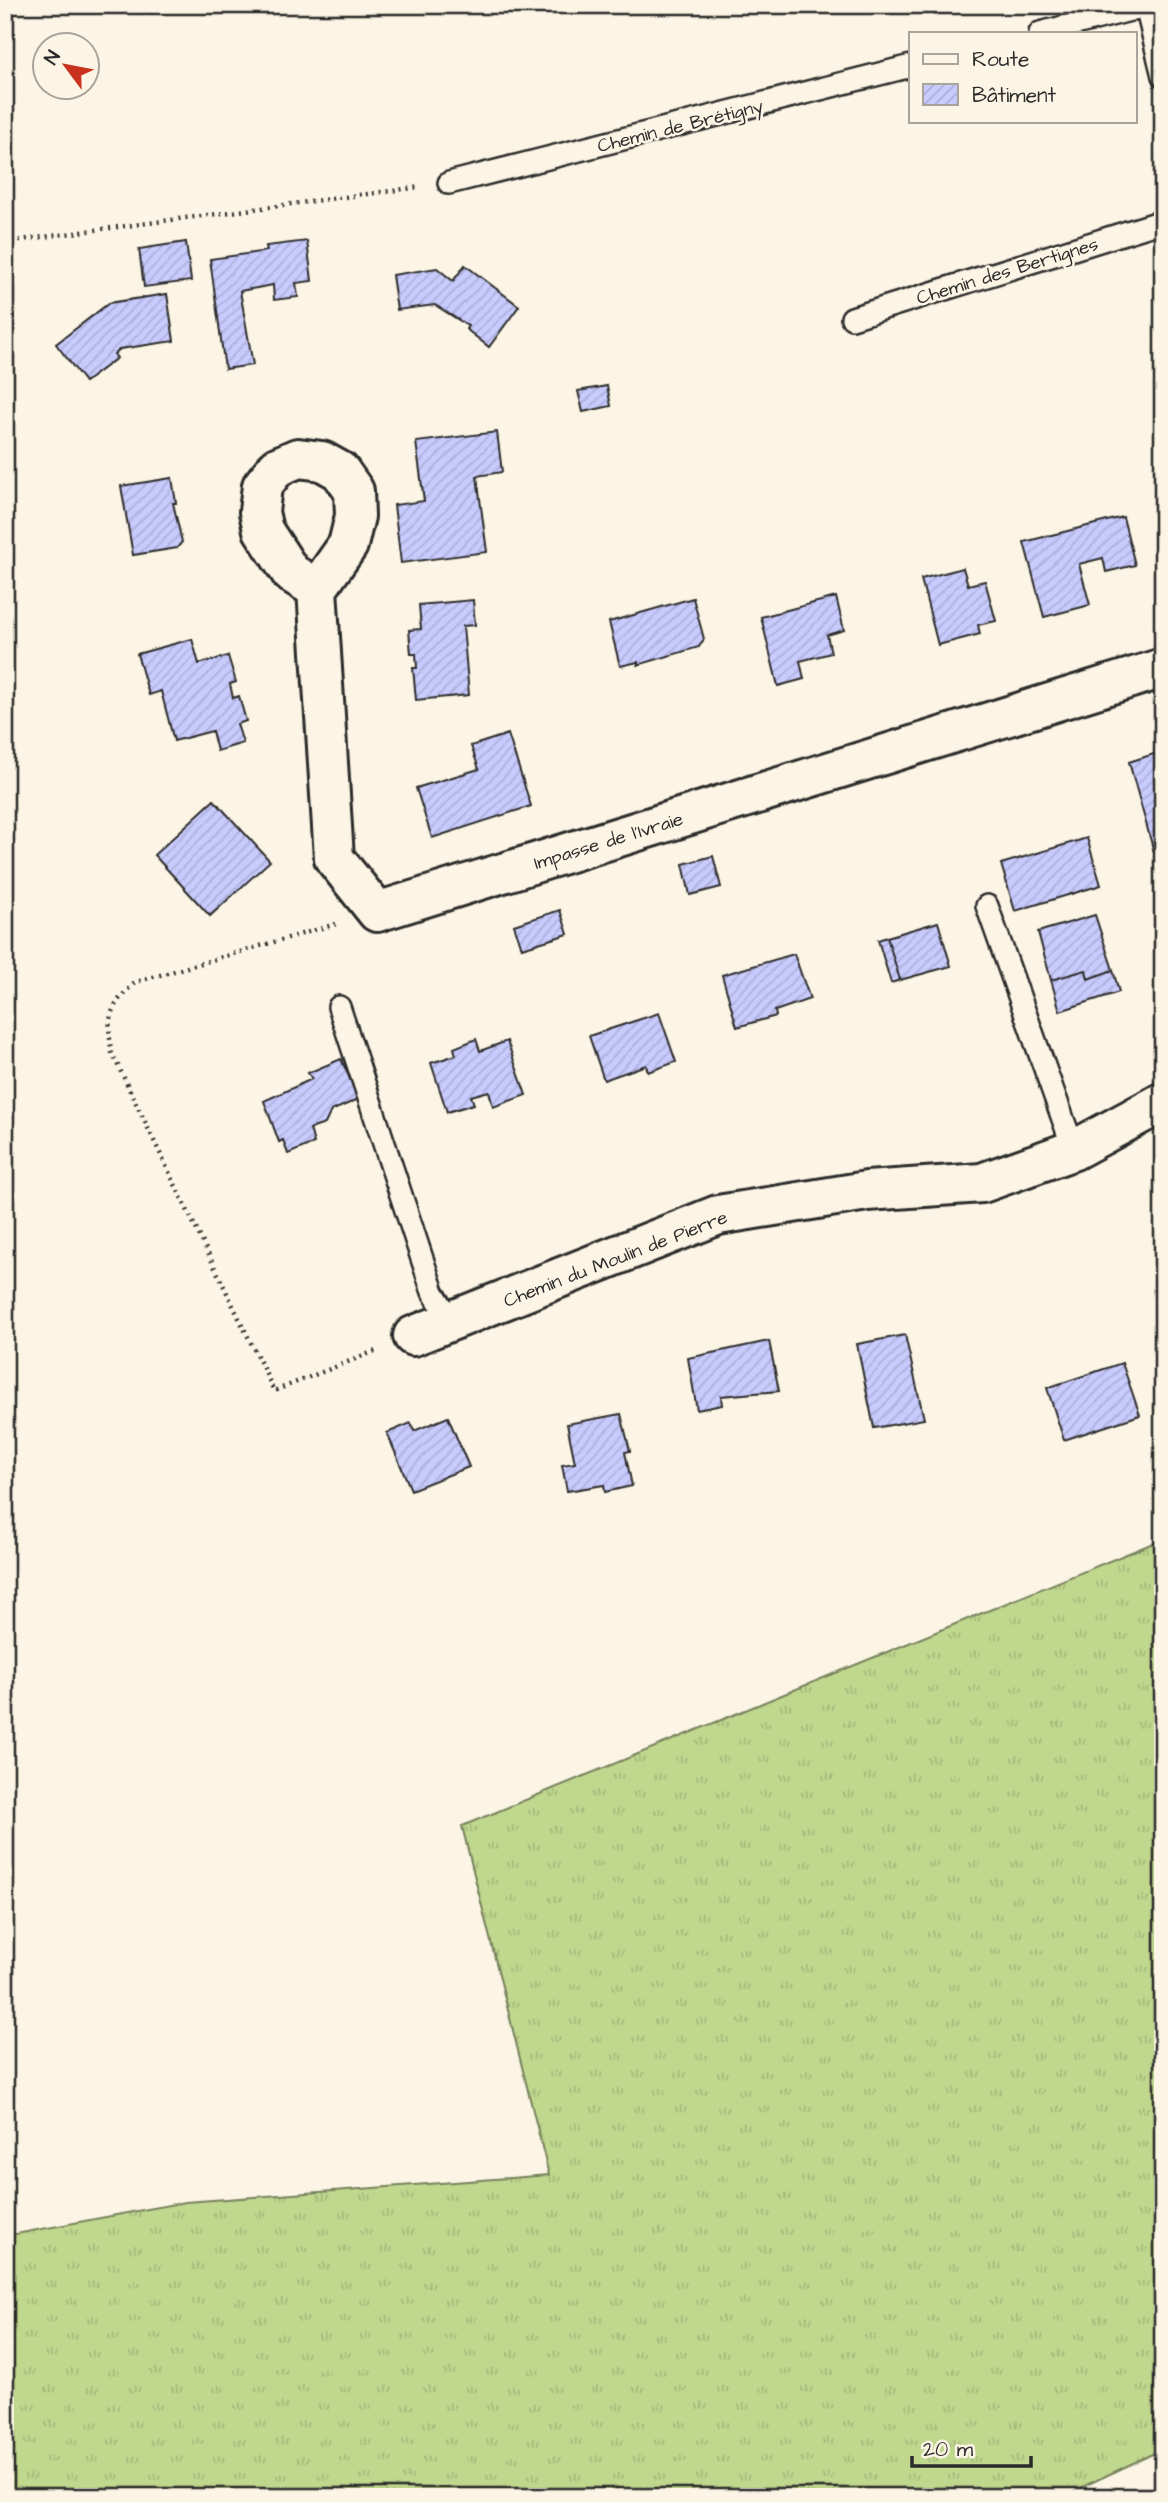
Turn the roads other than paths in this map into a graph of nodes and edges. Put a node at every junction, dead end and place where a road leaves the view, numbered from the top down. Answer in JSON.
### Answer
{"nodes":[{"id":1,"x":1148,"y":6,"type":"edge"},
{"id":2,"x":1044,"y":32,"type":"edge"},
{"id":3,"x":909,"y":67,"type":"edge"},
{"id":4,"x":1163,"y":76,"type":"edge"},
{"id":5,"x":449,"y":183,"type":"road end"},
{"id":6,"x":1163,"y":221,"type":"edge"},
{"id":7,"x":852,"y":318,"type":"dead end"},
{"id":8,"x":317,"y":589,"type":"dead end"},
{"id":9,"x":1163,"y":668,"type":"edge"},
{"id":10,"x":987,"y":906,"type":"dead end"},
{"id":11,"x":339,"y":1007,"type":"dead end"},
{"id":12,"x":1163,"y":1102,"type":"edge"},
{"id":13,"x":1074,"y":1150,"type":"junction"},
{"id":14,"x":451,"y":1321,"type":"junction"},
{"id":15,"x":413,"y":1336,"type":"road end"}],
"edges":[{"from":1,"to":2,"type":"lane"},
{"from":1,"to":4,"type":"lane"},
{"from":3,"to":5,"type":"lane","name":"Chemin de Brétigny"},
{"from":6,"to":7,"type":"lane","name":"Chemin des Bertignes"},
{"from":8,"to":9,"type":"street","name":"Impasse de l'Ivraie"},
{"from":10,"to":13,"type":"lane"},
{"from":11,"to":14,"type":"lane"},
{"from":12,"to":13,"type":"street","name":"Chemin du Moulin de Pierre"},
{"from":13,"to":14,"type":"street","name":"Chemin du Moulin de Pierre"},
{"from":14,"to":15,"type":"street","name":"Chemin du Moulin de Pierre"}]}
